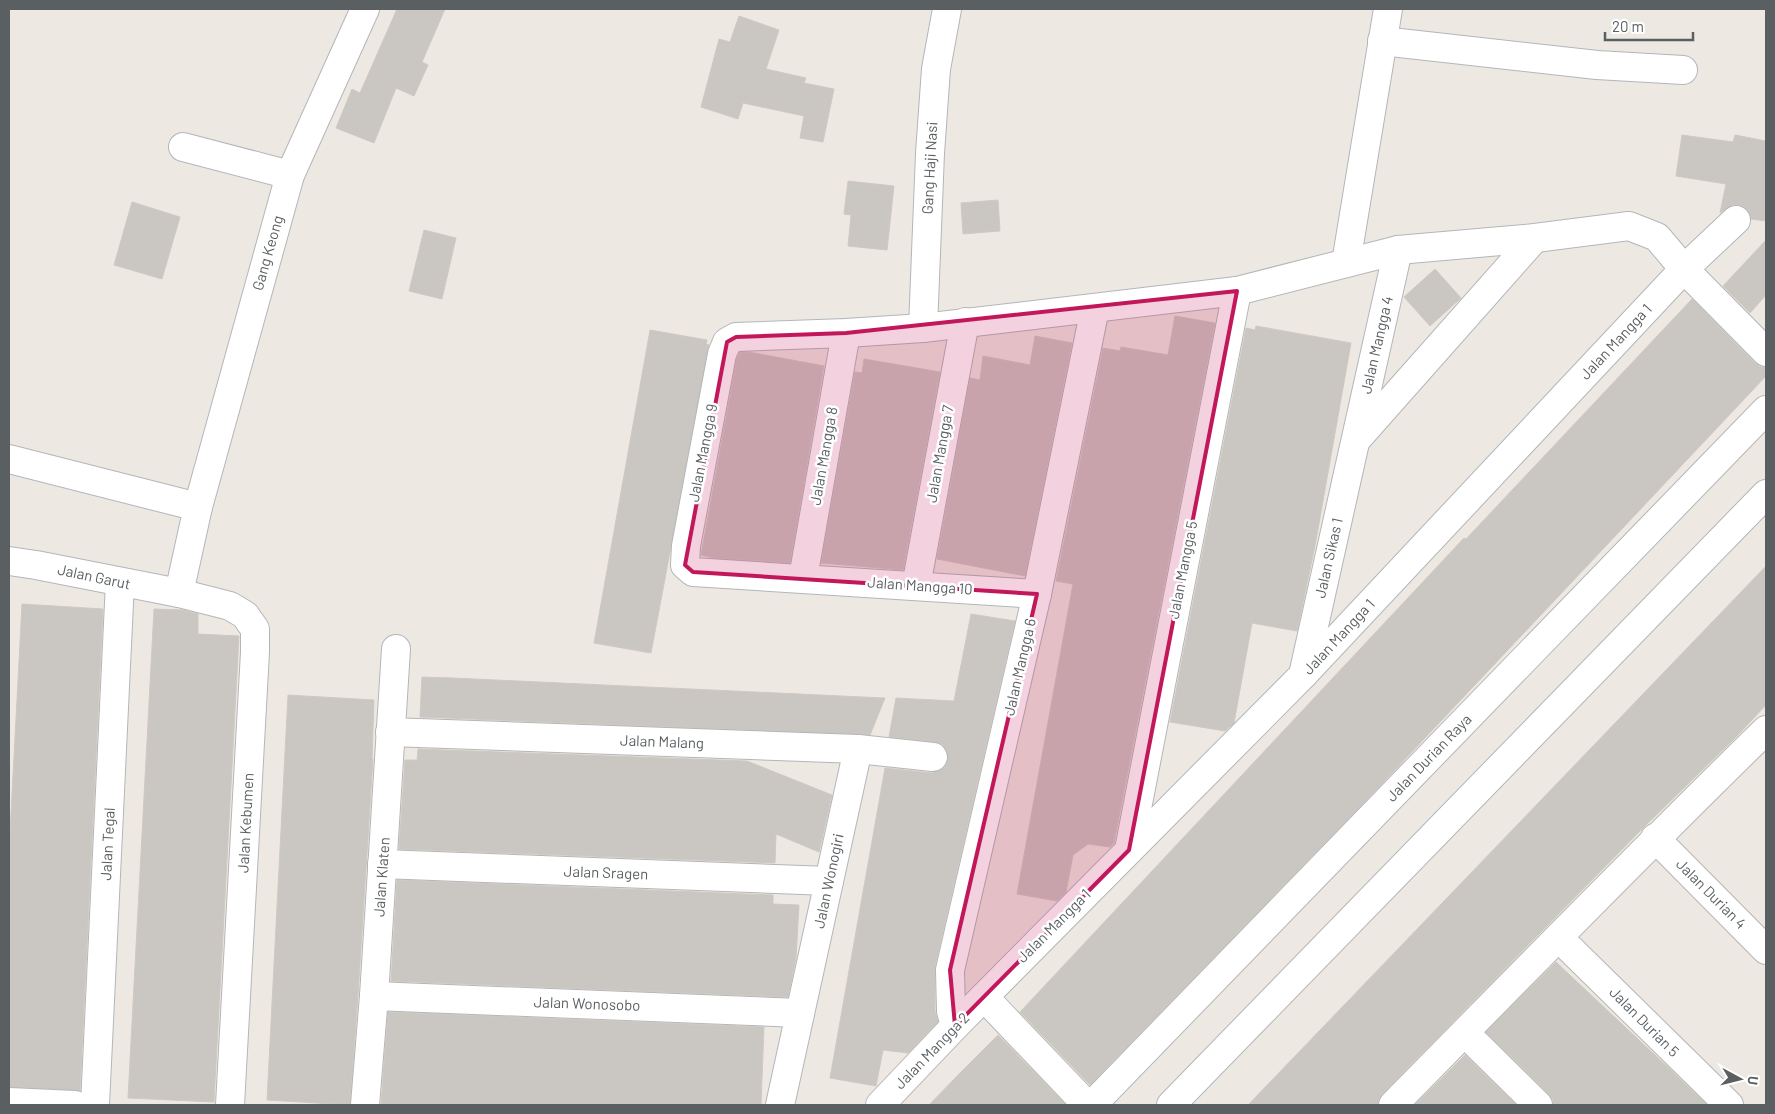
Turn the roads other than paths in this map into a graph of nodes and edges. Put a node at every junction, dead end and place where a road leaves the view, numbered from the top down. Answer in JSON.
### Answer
{"nodes":[{"id":1,"x":365,"y":9,"type":"edge"},
{"id":2,"x":947,"y":9,"type":"edge"},
{"id":3,"x":1388,"y":9,"type":"edge"},
{"id":4,"x":1382,"y":41,"type":"junction"},
{"id":5,"x":1683,"y":70,"type":"dead end"},
{"id":6,"x":183,"y":147,"type":"dead end"},
{"id":7,"x":290,"y":175,"type":"junction"},
{"id":8,"x":1736,"y":220,"type":"dead end"},
{"id":9,"x":1535,"y":238,"type":"junction"},
{"id":10,"x":1398,"y":250,"type":"junction"},
{"id":11,"x":1346,"y":263,"type":"junction"},
{"id":12,"x":1684,"y":269,"type":"junction"},
{"id":13,"x":1238,"y":291,"type":"junction"},
{"id":14,"x":1095,"y":308,"type":"junction"},
{"id":15,"x":965,"y":322,"type":"junction"},
{"id":16,"x":923,"y":328,"type":"junction"},
{"id":17,"x":846,"y":333,"type":"junction"},
{"id":18,"x":1766,"y":352,"type":"edge"},
{"id":19,"x":1766,"y":410,"type":"edge"},
{"id":20,"x":1356,"y":440,"type":"junction"},
{"id":21,"x":9,"y":458,"type":"edge"},
{"id":22,"x":1766,"y":494,"type":"edge"},
{"id":23,"x":198,"y":507,"type":"junction"},
{"id":24,"x":9,"y":561,"type":"edge"},
{"id":25,"x":182,"y":576,"type":"junction"},
{"id":26,"x":802,"y":578,"type":"junction"},
{"id":27,"x":120,"y":582,"type":"junction"},
{"id":28,"x":916,"y":586,"type":"junction"},
{"id":29,"x":1037,"y":594,"type":"junction"},
{"id":30,"x":396,"y":649,"type":"dead end"},
{"id":31,"x":1303,"y":675,"type":"junction"},
{"id":32,"x":1766,"y":730,"type":"edge"},
{"id":33,"x":390,"y":732,"type":"junction"},
{"id":34,"x":858,"y":749,"type":"junction"},
{"id":35,"x":933,"y":757,"type":"dead end"},
{"id":36,"x":1655,"y":838,"type":"junction"},
{"id":37,"x":1129,"y":850,"type":"junction"},
{"id":38,"x":382,"y":864,"type":"junction"},
{"id":39,"x":829,"y":881,"type":"junction"},
{"id":40,"x":1559,"y":938,"type":"junction"},
{"id":41,"x":1766,"y":950,"type":"edge"},
{"id":42,"x":374,"y":996,"type":"junction"},
{"id":43,"x":984,"y":997,"type":"junction"},
{"id":44,"x":800,"y":1013,"type":"junction"},
{"id":45,"x":955,"y":1026,"type":"junction"},
{"id":46,"x":1465,"y":1033,"type":"junction"},
{"id":47,"x":9,"y":1102,"type":"edge"},
{"id":48,"x":75,"y":1105,"type":"edge"},
{"id":49,"x":96,"y":1105,"type":"edge"},
{"id":50,"x":230,"y":1105,"type":"edge"},
{"id":51,"x":365,"y":1105,"type":"edge"},
{"id":52,"x":780,"y":1105,"type":"edge"},
{"id":53,"x":880,"y":1105,"type":"edge"},
{"id":54,"x":1087,"y":1105,"type":"edge"},
{"id":55,"x":1092,"y":1105,"type":"edge"},
{"id":56,"x":1171,"y":1105,"type":"edge"},
{"id":57,"x":1393,"y":1105,"type":"edge"},
{"id":58,"x":1538,"y":1105,"type":"edge"},
{"id":59,"x":1729,"y":1105,"type":"edge"}],
"edges":[{"from":1,"to":7,"type":"street","name":"Gang Keong"},
{"from":2,"to":16,"type":"street","name":"Gang Haji Nasi"},
{"from":3,"to":4,"type":"street"},
{"from":4,"to":5,"type":"street"},
{"from":4,"to":11,"type":"street"},
{"from":6,"to":7,"type":"street"},
{"from":7,"to":23,"type":"street","name":"Gang Keong"},
{"from":8,"to":12,"type":"street","name":"Jalan Mangga 1"},
{"from":9,"to":10,"type":"street"},
{"from":9,"to":12,"type":"street"},
{"from":9,"to":20,"type":"street"},
{"from":10,"to":11,"type":"street"},
{"from":10,"to":20,"type":"street","name":"Jalan Mangga 4"},
{"from":11,"to":13,"type":"street"},
{"from":12,"to":18,"type":"street"},
{"from":12,"to":31,"type":"street","name":"Jalan Mangga 1"},
{"from":13,"to":14,"type":"street"},
{"from":13,"to":37,"type":"street","name":"Jalan Mangga 5"},
{"from":14,"to":15,"type":"street"},
{"from":14,"to":29,"type":"street","name":"Jalan Mangga 6"},
{"from":15,"to":16,"type":"street"},
{"from":15,"to":28,"type":"street","name":"Jalan Mangga 7"},
{"from":16,"to":17,"type":"street"},
{"from":17,"to":26,"type":"street","name":"Jalan Mangga 8"},
{"from":17,"to":26,"type":"street","name":"Jalan Mangga 9"},
{"from":19,"to":55,"type":"street","name":"Jalan Durian Raya"},
{"from":20,"to":31,"type":"street","name":"Jalan Sikas 1"},
{"from":21,"to":23,"type":"street"},
{"from":22,"to":56,"type":"street"},
{"from":23,"to":25,"type":"street","name":"Gang Keong"},
{"from":24,"to":27,"type":"street","name":"Jalan Garut"},
{"from":25,"to":27,"type":"street","name":"Jalan Garut"},
{"from":25,"to":50,"type":"street","name":"Jalan Kebumen"},
{"from":26,"to":28,"type":"street","name":"Jalan Mangga 10"},
{"from":27,"to":49,"type":"street","name":"Jalan Tegal"},
{"from":28,"to":29,"type":"street","name":"Jalan Mangga 10"},
{"from":29,"to":45,"type":"street","name":"Jalan Mangga 6"},
{"from":30,"to":33,"type":"street","name":"Jalan Klaten"},
{"from":31,"to":37,"type":"street","name":"Jalan Mangga 1"},
{"from":32,"to":36,"type":"street"},
{"from":33,"to":34,"type":"street","name":"Jalan Malang"},
{"from":33,"to":38,"type":"street","name":"Jalan Klaten"},
{"from":34,"to":35,"type":"street","name":"Jalan Malang"},
{"from":34,"to":39,"type":"street","name":"Jalan Wonogiri"},
{"from":36,"to":40,"type":"street"},
{"from":36,"to":41,"type":"street","name":"Jalan Durian 4"},
{"from":37,"to":43,"type":"street","name":"Jalan Mangga 1"},
{"from":38,"to":39,"type":"street","name":"Jalan Sragen"},
{"from":38,"to":42,"type":"street","name":"Jalan Klaten"},
{"from":39,"to":44,"type":"street","name":"Jalan Wonogiri"},
{"from":40,"to":46,"type":"street"},
{"from":40,"to":59,"type":"street","name":"Jalan Durian 5"},
{"from":42,"to":44,"type":"street","name":"Jalan Wonosobo"},
{"from":42,"to":51,"type":"street","name":"Jalan Klaten"},
{"from":43,"to":45,"type":"street","name":"Jalan Mangga 2"},
{"from":43,"to":54,"type":"street"},
{"from":44,"to":52,"type":"street","name":"Jalan Wonogiri"},
{"from":45,"to":53,"type":"street","name":"Jalan Mangga 2"},
{"from":46,"to":57,"type":"street"},
{"from":46,"to":58,"type":"street"},
{"from":47,"to":48,"type":"street"}]}
